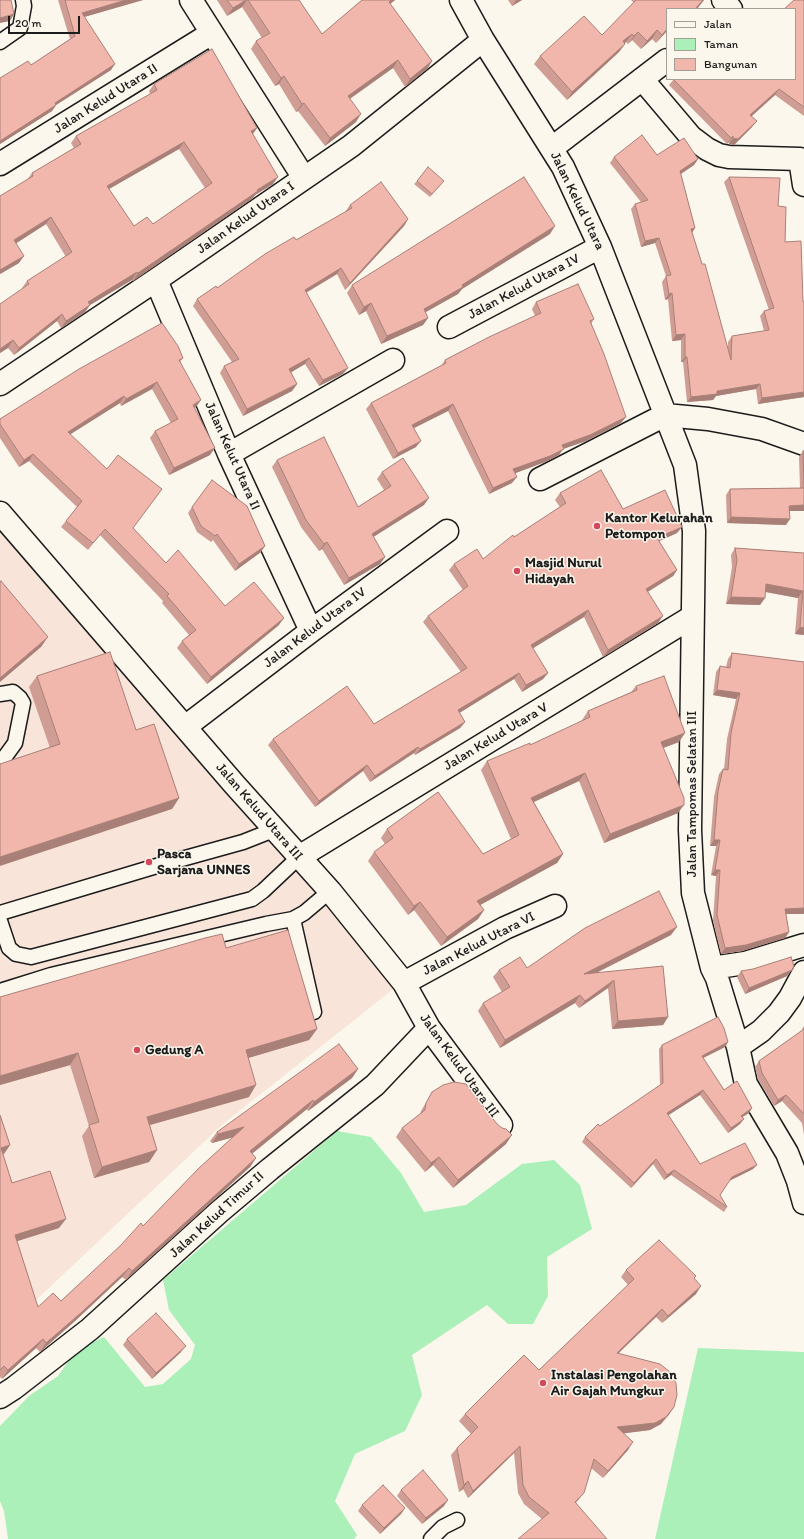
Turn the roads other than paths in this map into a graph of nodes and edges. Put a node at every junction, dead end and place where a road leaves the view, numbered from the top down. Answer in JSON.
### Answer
{"nodes":[{"id":1,"x":23,"y":0,"type":"edge"},
{"id":2,"x":191,"y":0,"type":"edge"},
{"id":3,"x":461,"y":0,"type":"edge"},
{"id":4,"x":723,"y":0,"type":"edge"},
{"id":5,"x":740,"y":0,"type":"edge"},
{"id":6,"x":731,"y":8,"type":"edge"},
{"id":7,"x":733,"y":8,"type":"edge"},
{"id":8,"x":212,"y":33,"type":"junction"},
{"id":9,"x":483,"y":40,"type":"junction"},
{"id":10,"x":0,"y":42,"type":"edge"},
{"id":11,"x":666,"y":61,"type":"edge"},
{"id":12,"x":642,"y":79,"type":"junction"},
{"id":13,"x":552,"y":148,"type":"junction"},
{"id":14,"x":802,"y":156,"type":"edge"},
{"id":15,"x":0,"y":164,"type":"edge"},
{"id":16,"x":304,"y":178,"type":"junction"},
{"id":17,"x":804,"y":185,"type":"edge"},
{"id":18,"x":600,"y":246,"type":"junction"},
{"id":19,"x":156,"y":280,"type":"junction"},
{"id":20,"x":449,"y":327,"type":"dead end"},
{"id":21,"x":392,"y":360,"type":"dead end"},
{"id":22,"x":0,"y":384,"type":"edge"},
{"id":23,"x":665,"y":415,"type":"junction"},
{"id":24,"x":804,"y":444,"type":"edge"},
{"id":25,"x":229,"y":454,"type":"junction"},
{"id":26,"x":540,"y":479,"type":"dead end"},
{"id":27,"x":0,"y":513,"type":"edge"},
{"id":28,"x":447,"y":531,"type":"dead end"},
{"id":29,"x":692,"y":617,"type":"junction"},
{"id":30,"x":311,"y":631,"type":"junction"},
{"id":31,"x":0,"y":694,"type":"edge"},
{"id":32,"x":185,"y":727,"type":"junction"},
{"id":33,"x":0,"y":762,"type":"edge"},
{"id":34,"x":276,"y":829,"type":"junction"},
{"id":35,"x":299,"y":857,"type":"junction"},
{"id":36,"x":330,"y":891,"type":"junction"},
{"id":37,"x":555,"y":906,"type":"dead end"},
{"id":38,"x":0,"y":913,"type":"edge"},
{"id":39,"x":293,"y":919,"type":"junction"},
{"id":40,"x":0,"y":920,"type":"edge"},
{"id":41,"x":804,"y":945,"type":"edge"},
{"id":42,"x":712,"y":968,"type":"junction"},
{"id":43,"x":804,"y":976,"type":"edge"},
{"id":44,"x":404,"y":983,"type":"junction"},
{"id":45,"x":0,"y":991,"type":"edge"},
{"id":46,"x":314,"y":1012,"type":"edge"},
{"id":47,"x":429,"y":1028,"type":"junction"},
{"id":48,"x":738,"y":1047,"type":"junction"},
{"id":49,"x":501,"y":1125,"type":"edge"},
{"id":50,"x":804,"y":1203,"type":"edge"},
{"id":51,"x":0,"y":1397,"type":"edge"},
{"id":52,"x":458,"y":1520,"type":"dead end"},
{"id":53,"x":430,"y":1539,"type":"edge"}],
"edges":[{"from":1,"to":10,"type":"lane"},
{"from":2,"to":8,"type":"street"},
{"from":3,"to":9,"type":"street","name":"Jalan Kelud Utara"},
{"from":4,"to":6,"type":"street"},
{"from":5,"to":7,"type":"street"},
{"from":8,"to":15,"type":"street","name":"Jalan Kelud Utara II"},
{"from":8,"to":16,"type":"street"},
{"from":9,"to":13,"type":"street","name":"Jalan Kelud Utara"},
{"from":9,"to":16,"type":"street","name":"Jalan Kelud Utara I"},
{"from":11,"to":12,"type":"street"},
{"from":12,"to":13,"type":"street"},
{"from":12,"to":14,"type":"street"},
{"from":13,"to":18,"type":"street","name":"Jalan Kelud Utara"},
{"from":14,"to":17,"type":"street"},
{"from":16,"to":19,"type":"street","name":"Jalan Kelud Utara I"},
{"from":18,"to":20,"type":"street","name":"Jalan Kelud Utara IV"},
{"from":18,"to":23,"type":"street","name":"Jalan Kelud Utara"},
{"from":19,"to":22,"type":"street","name":"Jalan Kelud Utara I"},
{"from":19,"to":25,"type":"street","name":"Jalan Kelut Utara II"},
{"from":21,"to":25,"type":"street"},
{"from":23,"to":24,"type":"street"},
{"from":23,"to":26,"type":"street"},
{"from":23,"to":29,"type":"street","name":"Jalan Tampomas Selatan III"},
{"from":25,"to":30,"type":"street","name":"Jalan Kelut Utara II"},
{"from":27,"to":32,"type":"street","name":"Jalan Kelud Utara III"},
{"from":28,"to":30,"type":"street","name":"Jalan Kelud Utara IV"},
{"from":29,"to":35,"type":"street","name":"Jalan Kelud Utara V"},
{"from":29,"to":42,"type":"street","name":"Jalan Tampomas Selatan III"},
{"from":30,"to":32,"type":"street","name":"Jalan Kelud Utara IV"},
{"from":31,"to":33,"type":"lane"},
{"from":32,"to":34,"type":"street","name":"Jalan Kelud Utara III"},
{"from":34,"to":35,"type":"street","name":"Jalan Kelud Utara III"},
{"from":34,"to":38,"type":"lane"},
{"from":35,"to":36,"type":"street","name":"Jalan Kelud Utara III"},
{"from":35,"to":40,"type":"lane"},
{"from":36,"to":39,"type":"lane"},
{"from":36,"to":44,"type":"street","name":"Jalan Kelud Utara III"},
{"from":37,"to":44,"type":"street","name":"Jalan Kelud Utara VI"},
{"from":39,"to":45,"type":"lane"},
{"from":39,"to":46,"type":"lane"},
{"from":41,"to":42,"type":"street"},
{"from":42,"to":48,"type":"street","name":"Jalan Tampomas Selatan III"},
{"from":43,"to":48,"type":"street"},
{"from":44,"to":47,"type":"street","name":"Jalan Kelud Utara III"},
{"from":47,"to":49,"type":"street","name":"Jalan Kelud Utara III"},
{"from":47,"to":51,"type":"street","name":"Jalan Kelud Timur II"},
{"from":48,"to":50,"type":"street","name":"Jalan Tampomas Selatan III"},
{"from":52,"to":53,"type":"lane"}]}
